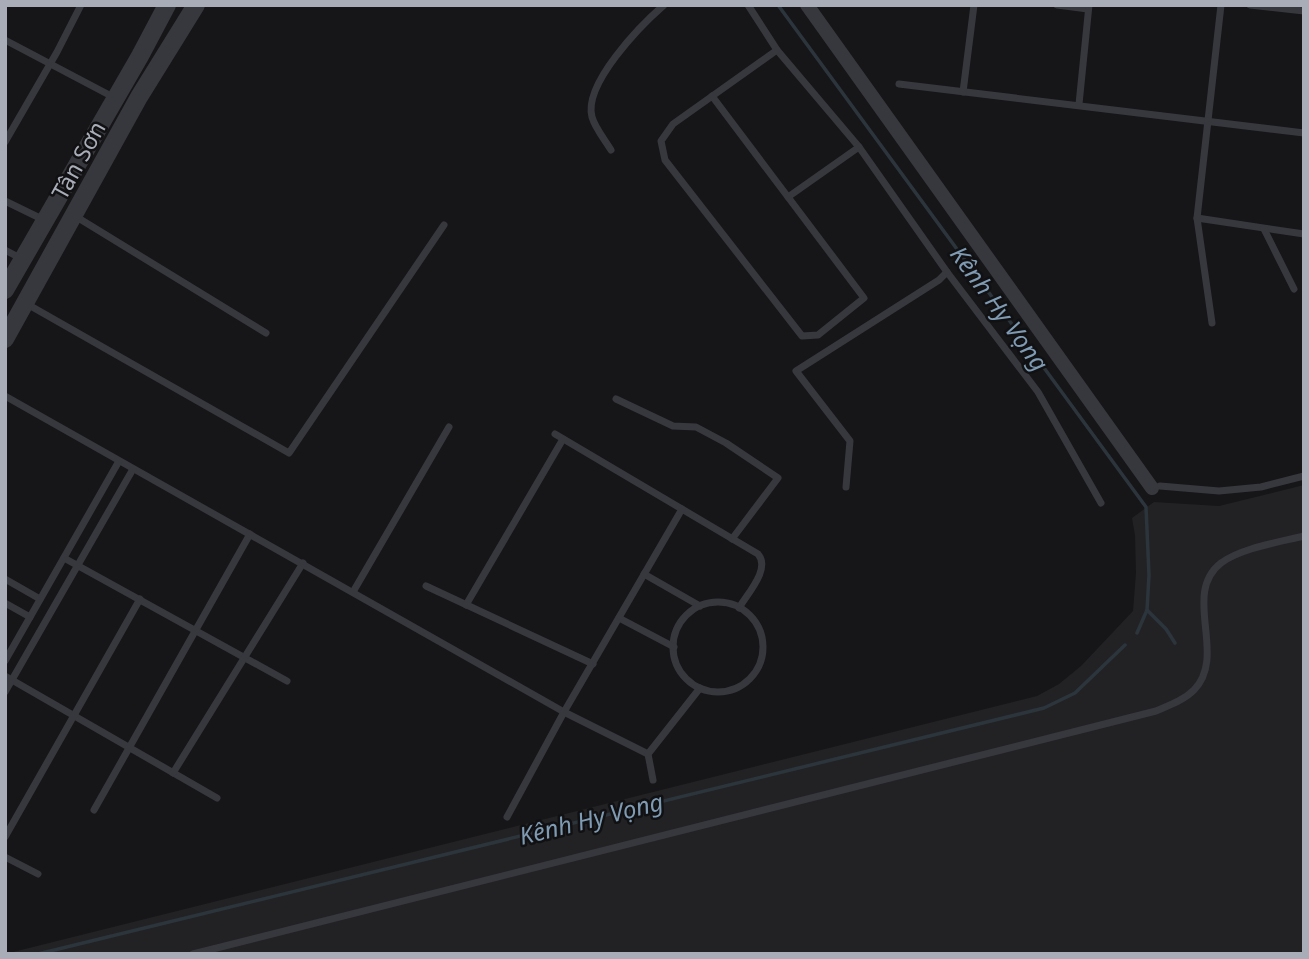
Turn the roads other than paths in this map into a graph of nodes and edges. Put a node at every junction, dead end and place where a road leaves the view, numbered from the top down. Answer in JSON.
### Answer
{"nodes":[{"id":1,"x":81,"y":5,"type":"edge"},
{"id":2,"x":167,"y":5,"type":"edge"},
{"id":3,"x":196,"y":5,"type":"edge"},
{"id":4,"x":664,"y":5,"type":"edge"},
{"id":5,"x":748,"y":5,"type":"edge"},
{"id":6,"x":807,"y":5,"type":"edge"},
{"id":7,"x":974,"y":5,"type":"edge"},
{"id":8,"x":1057,"y":5,"type":"edge"},
{"id":9,"x":1221,"y":5,"type":"edge"},
{"id":10,"x":1250,"y":5,"type":"edge"},
{"id":11,"x":1088,"y":7,"type":"edge"},
{"id":12,"x":1304,"y":11,"type":"edge"},
{"id":13,"x":5,"y":40,"type":"edge"},
{"id":14,"x":777,"y":51,"type":"junction"},
{"id":15,"x":140,"y":56,"type":"junction"},
{"id":16,"x":51,"y":64,"type":"junction"},
{"id":17,"x":158,"y":65,"type":"junction"},
{"id":18,"x":900,"y":83,"type":"dead end"},
{"id":19,"x":963,"y":92,"type":"junction"},
{"id":20,"x":118,"y":93,"type":"junction"},
{"id":21,"x":712,"y":96,"type":"junction"},
{"id":22,"x":139,"y":97,"type":"junction"},
{"id":23,"x":1079,"y":104,"type":"junction"},
{"id":24,"x":1209,"y":123,"type":"junction"},
{"id":25,"x":1304,"y":133,"type":"edge"},
{"id":26,"x":5,"y":142,"type":"edge"},
{"id":27,"x":859,"y":146,"type":"junction"},
{"id":28,"x":611,"y":150,"type":"dead end"},
{"id":29,"x":788,"y":197,"type":"junction"},
{"id":30,"x":5,"y":201,"type":"edge"},
{"id":31,"x":75,"y":216,"type":"junction"},
{"id":32,"x":1197,"y":218,"type":"junction"},
{"id":33,"x":44,"y":221,"type":"junction"},
{"id":34,"x":444,"y":225,"type":"dead end"},
{"id":35,"x":1264,"y":229,"type":"junction"},
{"id":36,"x":1304,"y":234,"type":"edge"},
{"id":37,"x":5,"y":250,"type":"edge"},
{"id":38,"x":22,"y":259,"type":"junction"},
{"id":39,"x":947,"y":272,"type":"junction"},
{"id":40,"x":1294,"y":289,"type":"dead end"},
{"id":41,"x":5,"y":290,"type":"edge"},
{"id":42,"x":26,"y":303,"type":"junction"},
{"id":43,"x":1212,"y":323,"type":"dead end"},
{"id":44,"x":266,"y":333,"type":"dead end"},
{"id":45,"x":5,"y":340,"type":"edge"},
{"id":46,"x":5,"y":396,"type":"edge"},
{"id":47,"x":616,"y":399,"type":"dead end"},
{"id":48,"x":449,"y":427,"type":"dead end"},
{"id":49,"x":555,"y":434,"type":"dead end"},
{"id":50,"x":563,"y":439,"type":"junction"},
{"id":51,"x":119,"y":461,"type":"junction"},
{"id":52,"x":133,"y":469,"type":"junction"},
{"id":53,"x":1304,"y":476,"type":"edge"},
{"id":54,"x":846,"y":487,"type":"dead end"},
{"id":55,"x":1156,"y":487,"type":"joint"},
{"id":56,"x":1101,"y":503,"type":"dead end"},
{"id":57,"x":682,"y":509,"type":"junction"},
{"id":58,"x":250,"y":534,"type":"junction"},
{"id":59,"x":1304,"y":536,"type":"edge"},
{"id":60,"x":732,"y":539,"type":"junction"},
{"id":61,"x":64,"y":558,"type":"junction"},
{"id":62,"x":303,"y":563,"type":"junction"},
{"id":63,"x":78,"y":565,"type":"junction"},
{"id":64,"x":645,"y":574,"type":"junction"},
{"id":65,"x":5,"y":579,"type":"edge"},
{"id":66,"x":426,"y":586,"type":"dead end"},
{"id":67,"x":352,"y":592,"type":"junction"},
{"id":68,"x":40,"y":599,"type":"junction"},
{"id":69,"x":140,"y":599,"type":"junction"},
{"id":70,"x":5,"y":603,"type":"edge"},
{"id":71,"x":466,"y":605,"type":"junction"},
{"id":72,"x":700,"y":606,"type":"junction"},
{"id":73,"x":739,"y":608,"type":"junction"},
{"id":74,"x":30,"y":617,"type":"junction"},
{"id":75,"x":619,"y":618,"type":"junction"},
{"id":76,"x":195,"y":630,"type":"junction"},
{"id":77,"x":674,"y":647,"type":"junction"},
{"id":78,"x":244,"y":657,"type":"junction"},
{"id":79,"x":5,"y":661,"type":"edge"},
{"id":80,"x":593,"y":664,"type":"junction"},
{"id":81,"x":9,"y":678,"type":"edge"},
{"id":82,"x":287,"y":681,"type":"dead end"},
{"id":83,"x":700,"y":688,"type":"junction"},
{"id":84,"x":5,"y":692,"type":"edge"},
{"id":85,"x":564,"y":712,"type":"junction"},
{"id":86,"x":74,"y":715,"type":"junction"},
{"id":87,"x":129,"y":747,"type":"junction"},
{"id":88,"x":648,"y":754,"type":"junction"},
{"id":89,"x":173,"y":773,"type":"junction"},
{"id":90,"x":653,"y":780,"type":"dead end"},
{"id":91,"x":217,"y":799,"type":"dead end"},
{"id":92,"x":94,"y":810,"type":"dead end"},
{"id":93,"x":507,"y":817,"type":"dead end"},
{"id":94,"x":5,"y":837,"type":"edge"},
{"id":95,"x":5,"y":857,"type":"edge"},
{"id":96,"x":38,"y":874,"type":"dead end"},
{"id":97,"x":193,"y":954,"type":"edge"}],
"edges":[{"from":1,"to":16,"type":"lane"},
{"from":2,"to":15,"type":"street","name":"Tân Sơn"},
{"from":3,"to":17,"type":"street","name":"Tân Sơn"},
{"from":4,"to":28,"type":"lane"},
{"from":5,"to":14,"type":"lane"},
{"from":6,"to":55,"type":"street"},
{"from":7,"to":19,"type":"lane"},
{"from":8,"to":11,"type":"lane"},
{"from":9,"to":24,"type":"lane"},
{"from":10,"to":12,"type":"lane"},
{"from":11,"to":23,"type":"lane"},
{"from":13,"to":16,"type":"lane"},
{"from":14,"to":21,"type":"lane"},
{"from":14,"to":27,"type":"lane"},
{"from":15,"to":17,"type":"street"},
{"from":15,"to":20,"type":"street","name":"Tân Sơn"},
{"from":16,"to":20,"type":"lane"},
{"from":16,"to":26,"type":"lane"},
{"from":17,"to":22,"type":"street","name":"Tân Sơn"},
{"from":18,"to":19,"type":"lane"},
{"from":19,"to":23,"type":"lane"},
{"from":20,"to":22,"type":"street"},
{"from":20,"to":33,"type":"street","name":"Tân Sơn"},
{"from":21,"to":29,"type":"lane"},
{"from":21,"to":29,"type":"lane"},
{"from":22,"to":31,"type":"street","name":"Tân Sơn"},
{"from":23,"to":24,"type":"lane"},
{"from":24,"to":25,"type":"lane"},
{"from":24,"to":32,"type":"lane"},
{"from":27,"to":29,"type":"lane"},
{"from":27,"to":39,"type":"lane"},
{"from":30,"to":33,"type":"lane"},
{"from":31,"to":42,"type":"street","name":"Tân Sơn"},
{"from":31,"to":44,"type":"lane"},
{"from":32,"to":35,"type":"lane"},
{"from":32,"to":43,"type":"lane"},
{"from":33,"to":38,"type":"street","name":"Tân Sơn"},
{"from":34,"to":42,"type":"lane"},
{"from":35,"to":36,"type":"lane"},
{"from":35,"to":40,"type":"lane"},
{"from":37,"to":38,"type":"lane"},
{"from":38,"to":41,"type":"street","name":"Tân Sơn"},
{"from":39,"to":54,"type":"lane"},
{"from":39,"to":56,"type":"lane"},
{"from":42,"to":45,"type":"street","name":"Tân Sơn"},
{"from":46,"to":51,"type":"lane"},
{"from":47,"to":60,"type":"lane"},
{"from":48,"to":67,"type":"lane"},
{"from":49,"to":50,"type":"lane"},
{"from":50,"to":57,"type":"lane"},
{"from":50,"to":71,"type":"lane"},
{"from":51,"to":52,"type":"lane"},
{"from":51,"to":61,"type":"lane"},
{"from":52,"to":58,"type":"lane"},
{"from":52,"to":63,"type":"lane"},
{"from":53,"to":55,"type":"lane"},
{"from":57,"to":60,"type":"lane"},
{"from":57,"to":64,"type":"lane"},
{"from":58,"to":62,"type":"lane"},
{"from":58,"to":76,"type":"lane"},
{"from":59,"to":97,"type":"lane"},
{"from":60,"to":73,"type":"lane"},
{"from":61,"to":63,"type":"lane"},
{"from":61,"to":68,"type":"lane"},
{"from":62,"to":67,"type":"lane"},
{"from":62,"to":78,"type":"lane"},
{"from":63,"to":69,"type":"lane"},
{"from":63,"to":81,"type":"lane"},
{"from":64,"to":72,"type":"lane"},
{"from":64,"to":75,"type":"lane"},
{"from":65,"to":68,"type":"lane"},
{"from":66,"to":71,"type":"lane"},
{"from":67,"to":85,"type":"lane"},
{"from":68,"to":74,"type":"lane"},
{"from":69,"to":76,"type":"lane"},
{"from":69,"to":86,"type":"lane"},
{"from":70,"to":74,"type":"lane"},
{"from":71,"to":80,"type":"lane"},
{"from":72,"to":73,"type":"lane"},
{"from":72,"to":77,"type":"lane"},
{"from":73,"to":83,"type":"lane"},
{"from":74,"to":79,"type":"lane"},
{"from":75,"to":77,"type":"lane"},
{"from":75,"to":80,"type":"lane"},
{"from":76,"to":78,"type":"lane"},
{"from":76,"to":87,"type":"lane"},
{"from":77,"to":83,"type":"lane"},
{"from":78,"to":82,"type":"lane"},
{"from":78,"to":89,"type":"lane"},
{"from":80,"to":85,"type":"lane"},
{"from":81,"to":84,"type":"lane"},
{"from":81,"to":86,"type":"lane"},
{"from":83,"to":88,"type":"lane"},
{"from":85,"to":88,"type":"lane"},
{"from":85,"to":93,"type":"lane"},
{"from":86,"to":87,"type":"lane"},
{"from":86,"to":94,"type":"lane"},
{"from":87,"to":89,"type":"lane"},
{"from":87,"to":92,"type":"lane"},
{"from":88,"to":90,"type":"lane"},
{"from":89,"to":91,"type":"lane"},
{"from":95,"to":96,"type":"lane"}]}
